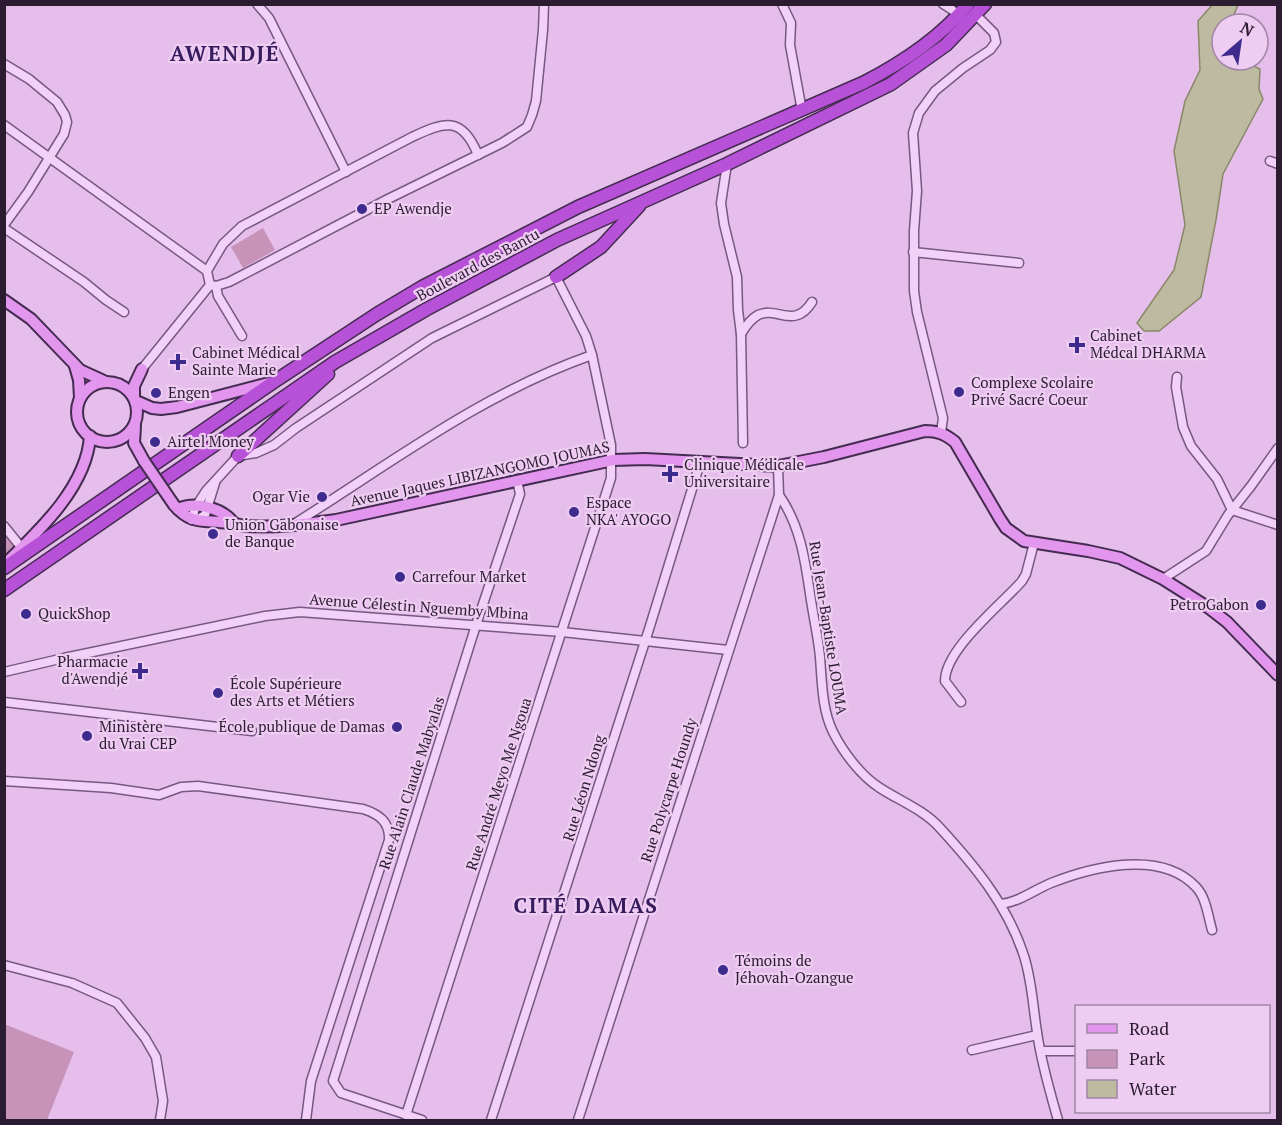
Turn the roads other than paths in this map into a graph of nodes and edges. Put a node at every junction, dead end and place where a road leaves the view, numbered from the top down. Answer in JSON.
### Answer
{"nodes":[{"id":1,"x":257,"y":4,"type":"edge"},
{"id":2,"x":544,"y":4,"type":"edge"},
{"id":3,"x":782,"y":4,"type":"edge"},
{"id":4,"x":943,"y":4,"type":"edge"},
{"id":5,"x":985,"y":4,"type":"edge"},
{"id":6,"x":972,"y":10,"type":"edge"},
{"id":7,"x":960,"y":15,"type":"junction"},
{"id":8,"x":4,"y":64,"type":"edge"},
{"id":9,"x":802,"y":111,"type":"junction"},
{"id":10,"x":4,"y":125,"type":"edge"},
{"id":11,"x":478,"y":155,"type":"junction"},
{"id":12,"x":49,"y":158,"type":"junction"},
{"id":13,"x":727,"y":164,"type":"junction"},
{"id":14,"x":346,"y":172,"type":"junction"},
{"id":15,"x":642,"y":203,"type":"junction"},
{"id":16,"x":4,"y":227,"type":"edge"},
{"id":17,"x":913,"y":252,"type":"junction"},
{"id":18,"x":1019,"y":263,"type":"dead end"},
{"id":19,"x":207,"y":271,"type":"junction"},
{"id":20,"x":556,"y":277,"type":"junction"},
{"id":21,"x":213,"y":285,"type":"junction"},
{"id":22,"x":4,"y":300,"type":"edge"},
{"id":23,"x":812,"y":302,"type":"dead end"},
{"id":24,"x":124,"y":312,"type":"dead end"},
{"id":25,"x":741,"y":334,"type":"junction"},
{"id":26,"x":242,"y":336,"type":"dead end"},
{"id":27,"x":592,"y":355,"type":"junction"},
{"id":28,"x":335,"y":362,"type":"junction"},
{"id":29,"x":75,"y":366,"type":"junction"},
{"id":30,"x":142,"y":369,"type":"junction"},
{"id":31,"x":1178,"y":377,"type":"dead end"},
{"id":32,"x":112,"y":382,"type":"junction"},
{"id":33,"x":272,"y":383,"type":"junction"},
{"id":34,"x":80,"y":398,"type":"junction"},
{"id":35,"x":135,"y":399,"type":"junction"},
{"id":36,"x":135,"y":426,"type":"junction"},
{"id":37,"x":941,"y":433,"type":"junction"},
{"id":38,"x":263,"y":435,"type":"junction"},
{"id":39,"x":90,"y":436,"type":"junction"},
{"id":40,"x":111,"y":442,"type":"junction"},
{"id":41,"x":743,"y":443,"type":"dead end"},
{"id":42,"x":274,"y":445,"type":"junction"},
{"id":43,"x":1278,"y":448,"type":"edge"},
{"id":44,"x":238,"y":456,"type":"junction"},
{"id":45,"x":141,"y":457,"type":"junction"},
{"id":46,"x":613,"y":460,"type":"junction"},
{"id":47,"x":700,"y":462,"type":"junction"},
{"id":48,"x":778,"y":466,"type":"junction"},
{"id":49,"x":517,"y":480,"type":"junction"},
{"id":50,"x":779,"y":495,"type":"junction"},
{"id":51,"x":176,"y":507,"type":"junction"},
{"id":52,"x":202,"y":507,"type":"junction"},
{"id":53,"x":1232,"y":510,"type":"junction"},
{"id":54,"x":193,"y":520,"type":"junction"},
{"id":55,"x":235,"y":525,"type":"junction"},
{"id":56,"x":1278,"y":525,"type":"edge"},
{"id":57,"x":4,"y":526,"type":"edge"},
{"id":58,"x":291,"y":526,"type":"junction"},
{"id":59,"x":1034,"y":543,"type":"junction"},
{"id":60,"x":21,"y":547,"type":"junction"},
{"id":61,"x":4,"y":566,"type":"edge"},
{"id":62,"x":1163,"y":579,"type":"junction"},
{"id":63,"x":4,"y":590,"type":"edge"},
{"id":64,"x":476,"y":625,"type":"junction"},
{"id":65,"x":562,"y":632,"type":"junction"},
{"id":66,"x":645,"y":642,"type":"junction"},
{"id":67,"x":728,"y":650,"type":"junction"},
{"id":68,"x":4,"y":672,"type":"edge"},
{"id":69,"x":1278,"y":675,"type":"edge"},
{"id":70,"x":4,"y":702,"type":"edge"},
{"id":71,"x":961,"y":702,"type":"dead end"},
{"id":72,"x":252,"y":730,"type":"dead end"},
{"id":73,"x":4,"y":781,"type":"edge"},
{"id":74,"x":1000,"y":904,"type":"junction"},
{"id":75,"x":1212,"y":930,"type":"dead end"},
{"id":76,"x":4,"y":964,"type":"edge"},
{"id":77,"x":1037,"y":1035,"type":"junction"},
{"id":78,"x":972,"y":1050,"type":"dead end"},
{"id":79,"x":1041,"y":1051,"type":"junction"},
{"id":80,"x":1075,"y":1051,"type":"edge"},
{"id":81,"x":406,"y":1115,"type":"junction"},
{"id":82,"x":160,"y":1120,"type":"edge"},
{"id":83,"x":306,"y":1120,"type":"edge"},
{"id":84,"x":421,"y":1120,"type":"edge"},
{"id":85,"x":491,"y":1120,"type":"edge"},
{"id":86,"x":578,"y":1120,"type":"edge"},
{"id":87,"x":1058,"y":1120,"type":"edge"}],
"edges":[{"from":1,"to":14,"type":"street"},
{"from":2,"to":11,"type":"street"},
{"from":3,"to":9,"type":"street"},
{"from":4,"to":7,"type":"street"},
{"from":5,"to":6,"type":"highway","name":"Boulevard des Bantu"},
{"from":6,"to":7,"type":"highway","name":"Boulevard des Bantu"},
{"from":6,"to":13,"type":"highway","name":"Boulevard des Bantu"},
{"from":6,"to":17,"type":"street"},
{"from":7,"to":9,"type":"highway","name":"Boulevard des Bantu"},
{"from":8,"to":12,"type":"street"},
{"from":9,"to":33,"type":"highway","name":"Boulevard des Bantu"},
{"from":10,"to":12,"type":"street"},
{"from":11,"to":14,"type":"street"},
{"from":11,"to":21,"type":"street"},
{"from":12,"to":16,"type":"street"},
{"from":12,"to":19,"type":"street"},
{"from":13,"to":15,"type":"highway","name":"Boulevard des Bantu"},
{"from":13,"to":25,"type":"street"},
{"from":14,"to":19,"type":"street"},
{"from":15,"to":20,"type":"highway"},
{"from":15,"to":28,"type":"highway","name":"Boulevard des Bantu"},
{"from":16,"to":24,"type":"street"},
{"from":17,"to":18,"type":"street"},
{"from":17,"to":37,"type":"street"},
{"from":19,"to":21,"type":"street"},
{"from":20,"to":27,"type":"street"},
{"from":20,"to":42,"type":"street"},
{"from":21,"to":26,"type":"street"},
{"from":21,"to":30,"type":"street"},
{"from":22,"to":29,"type":"main road"},
{"from":23,"to":25,"type":"street"},
{"from":25,"to":41,"type":"street"},
{"from":27,"to":46,"type":"street"},
{"from":27,"to":58,"type":"street"},
{"from":28,"to":38,"type":"highway"},
{"from":28,"to":63,"type":"highway","name":"Boulevard des Bantu"},
{"from":29,"to":32,"type":"main road"},
{"from":29,"to":34,"type":"main road"},
{"from":30,"to":32,"type":"main road"},
{"from":30,"to":35,"type":"main road"},
{"from":31,"to":53,"type":"street"},
{"from":32,"to":34,"type":"main road"},
{"from":32,"to":35,"type":"main road"},
{"from":33,"to":35,"type":"main road"},
{"from":33,"to":61,"type":"highway","name":"Boulevard des Bantu"},
{"from":34,"to":39,"type":"main road"},
{"from":35,"to":36,"type":"main road"},
{"from":36,"to":40,"type":"main road"},
{"from":36,"to":45,"type":"main road"},
{"from":37,"to":48,"type":"main road","name":"Avenue Jaques LIBIZANGOMO JOUMAS"},
{"from":37,"to":59,"type":"main road"},
{"from":38,"to":42,"type":"street"},
{"from":38,"to":44,"type":"highway"},
{"from":39,"to":40,"type":"main road"},
{"from":39,"to":60,"type":"main road"},
{"from":40,"to":45,"type":"main road"},
{"from":42,"to":44,"type":"street"},
{"from":43,"to":53,"type":"street"},
{"from":44,"to":52,"type":"street"},
{"from":45,"to":51,"type":"main road","bridge":true},
{"from":46,"to":47,"type":"main road","name":"Avenue Jaques LIBIZANGOMO JOUMAS"},
{"from":46,"to":49,"type":"main road","name":"Avenue Jaques LIBIZANGOMO JOUMAS"},
{"from":46,"to":65,"type":"street","name":"Rue André Meyo Me Ngoua"},
{"from":47,"to":48,"type":"main road","name":"Avenue Jaques LIBIZANGOMO JOUMAS"},
{"from":47,"to":66,"type":"street","name":"Rue Léon Ndong"},
{"from":48,"to":50,"type":"street","name":"Rue Polycarpe Houndy"},
{"from":49,"to":58,"type":"main road","name":"Avenue Jaques LIBIZANGOMO JOUMAS"},
{"from":49,"to":64,"type":"street","name":"Rue Alain Claude Mabyalas"},
{"from":50,"to":67,"type":"street","name":"Rue Polycarpe Houndy"},
{"from":50,"to":74,"type":"street","name":"Rue Jean-Baptiste LOUMA"},
{"from":51,"to":52,"type":"main road"},
{"from":51,"to":54,"type":"main road"},
{"from":52,"to":54,"type":"street"},
{"from":52,"to":55,"type":"main road"},
{"from":53,"to":56,"type":"street"},
{"from":53,"to":62,"type":"street"},
{"from":54,"to":55,"type":"main road","name":"Avenue Jaques LIBIZANGOMO JOUMAS"},
{"from":55,"to":58,"type":"main road","name":"Avenue Jaques LIBIZANGOMO JOUMAS"},
{"from":57,"to":60,"type":"street"},
{"from":59,"to":62,"type":"main road"},
{"from":59,"to":71,"type":"street"},
{"from":60,"to":61,"type":"main road"},
{"from":62,"to":69,"type":"main road"},
{"from":64,"to":65,"type":"street","name":"Avenue Célestin Nguemby Mbina"},
{"from":64,"to":68,"type":"street","name":"Avenue Célestin Nguemby Mbina"},
{"from":64,"to":81,"type":"street","name":"Rue Alain Claude Mabyalas"},
{"from":65,"to":66,"type":"street","name":"Avenue Célestin Nguemby Mbina"},
{"from":65,"to":81,"type":"street","name":"Rue André Meyo Me Ngoua"},
{"from":66,"to":67,"type":"street","name":"Avenue Célestin Nguemby Mbina"},
{"from":66,"to":85,"type":"street","name":"Rue Léon Ndong"},
{"from":67,"to":86,"type":"street","name":"Rue Polycarpe Houndy"},
{"from":70,"to":72,"type":"street"},
{"from":73,"to":83,"type":"street"},
{"from":74,"to":75,"type":"street"},
{"from":74,"to":77,"type":"street","name":"Rue Jean-Baptiste LOUMA"},
{"from":76,"to":82,"type":"street"},
{"from":77,"to":78,"type":"street"},
{"from":77,"to":79,"type":"street","name":"Rue Jean-Baptiste LOUMA"},
{"from":79,"to":80,"type":"street"},
{"from":79,"to":87,"type":"street","name":"Rue Jean-Baptiste LOUMA"},
{"from":81,"to":84,"type":"street"}]}
